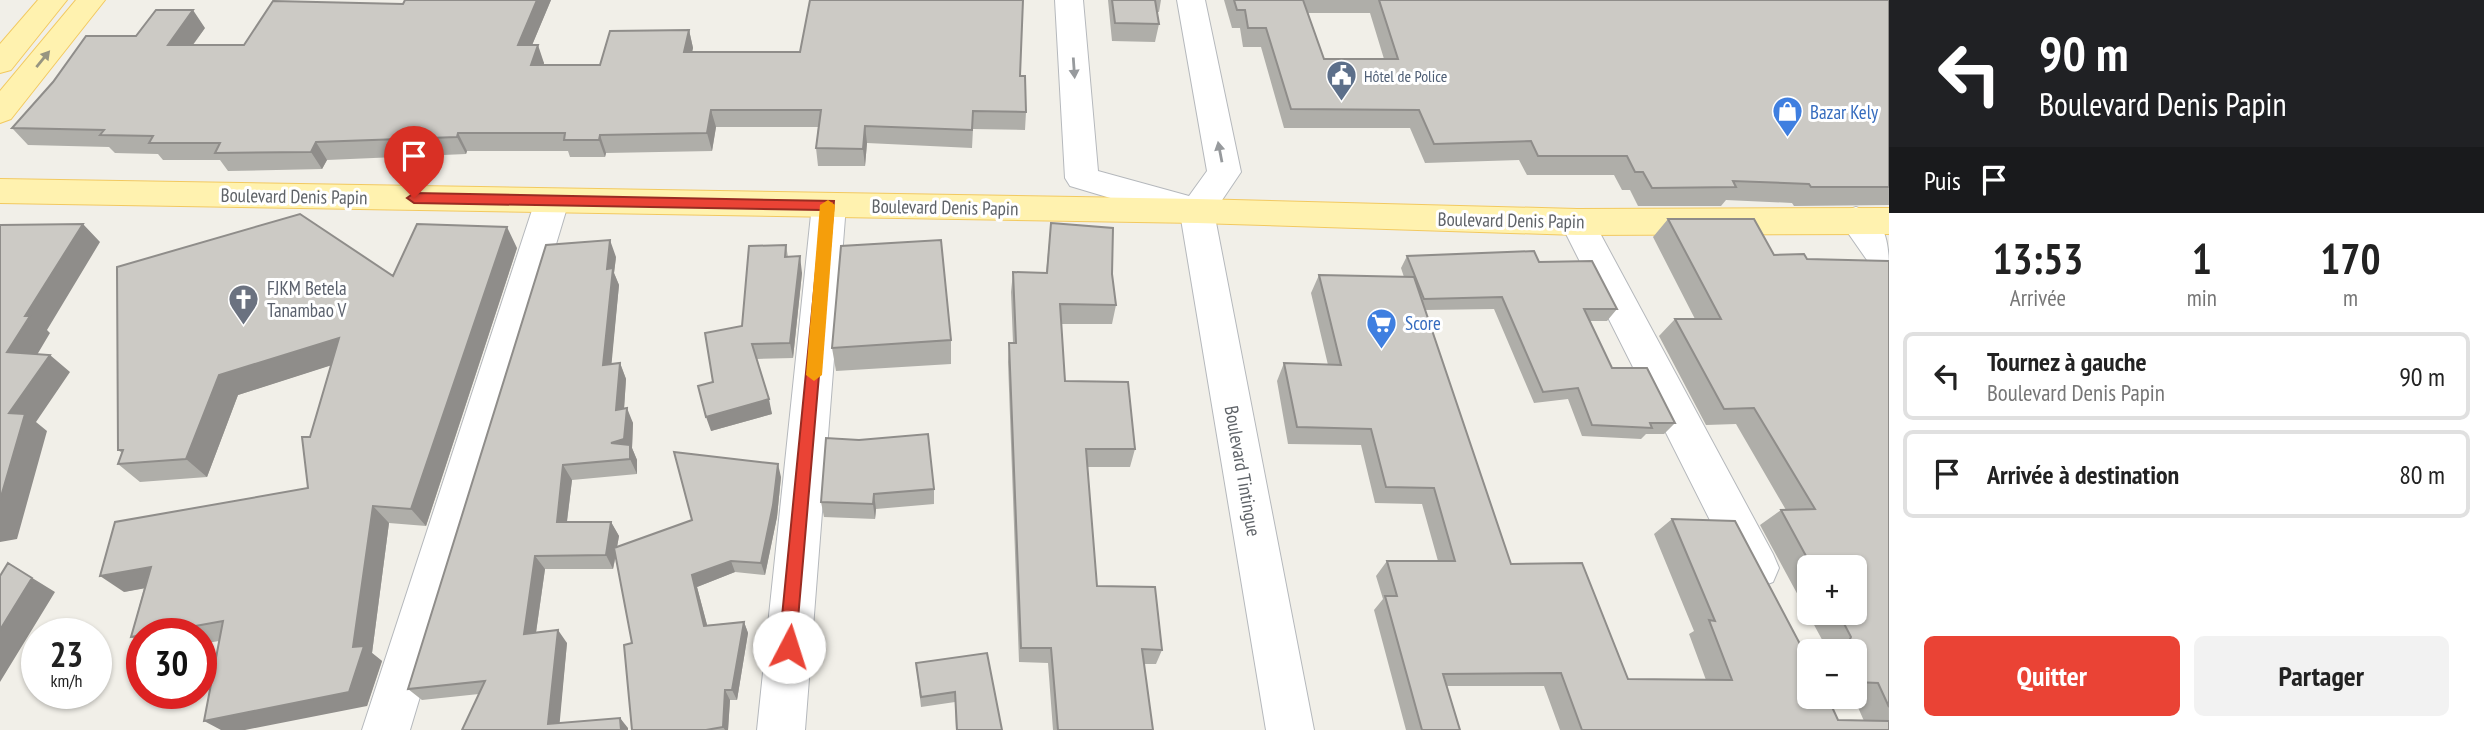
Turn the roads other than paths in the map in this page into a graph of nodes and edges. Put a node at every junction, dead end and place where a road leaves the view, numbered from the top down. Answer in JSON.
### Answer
{"nodes":[{"id":1,"x":53,"y":0,"type":"edge"},
{"id":2,"x":91,"y":0,"type":"edge"},
{"id":3,"x":1069,"y":0,"type":"edge"},
{"id":4,"x":1191,"y":0,"type":"edge"},
{"id":5,"x":30,"y":27,"type":"junction"},
{"id":6,"x":0,"y":40,"type":"edge"},
{"id":7,"x":0,"y":63,"type":"edge"},
{"id":8,"x":0,"y":112,"type":"edge"},
{"id":9,"x":0,"y":191,"type":"edge"},
{"id":10,"x":552,"y":201,"type":"junction"},
{"id":11,"x":829,"y":205,"type":"junction"},
{"id":12,"x":1196,"y":211,"type":"junction"},
{"id":13,"x":1872,"y":220,"type":"edge"},
{"id":14,"x":1577,"y":222,"type":"junction"},
{"id":15,"x":1889,"y":263,"type":"edge"},
{"id":16,"x":1772,"y":597,"type":"edge"},
{"id":17,"x":386,"y":730,"type":"edge"},
{"id":18,"x":781,"y":730,"type":"edge"},
{"id":19,"x":1290,"y":730,"type":"edge"}],
"edges":[{"from":1,"to":5,"type":"main road"},
{"from":8,"to":2,"type":"main road","one_way":true},
{"from":3,"to":12,"type":"street","one_way":true},
{"from":12,"to":4,"type":"street","one_way":true},
{"from":5,"to":6,"type":"street"},
{"from":5,"to":7,"type":"main road"},
{"from":9,"to":10,"type":"main road","name":"Boulevard Denis Papin"},
{"from":10,"to":11,"type":"main road","name":"Boulevard Denis Papin"},
{"from":10,"to":17,"type":"street"},
{"from":11,"to":12,"type":"main road","name":"Boulevard Denis Papin"},
{"from":11,"to":18,"type":"street"},
{"from":12,"to":14,"type":"main road","name":"Boulevard Denis Papin"},
{"from":12,"to":19,"type":"street","name":"Boulevard Tintingue"},
{"from":13,"to":14,"type":"main road","name":"Boulevard Denis Papin"},
{"from":13,"to":15,"type":"street"},
{"from":14,"to":16,"type":"street"}]}
